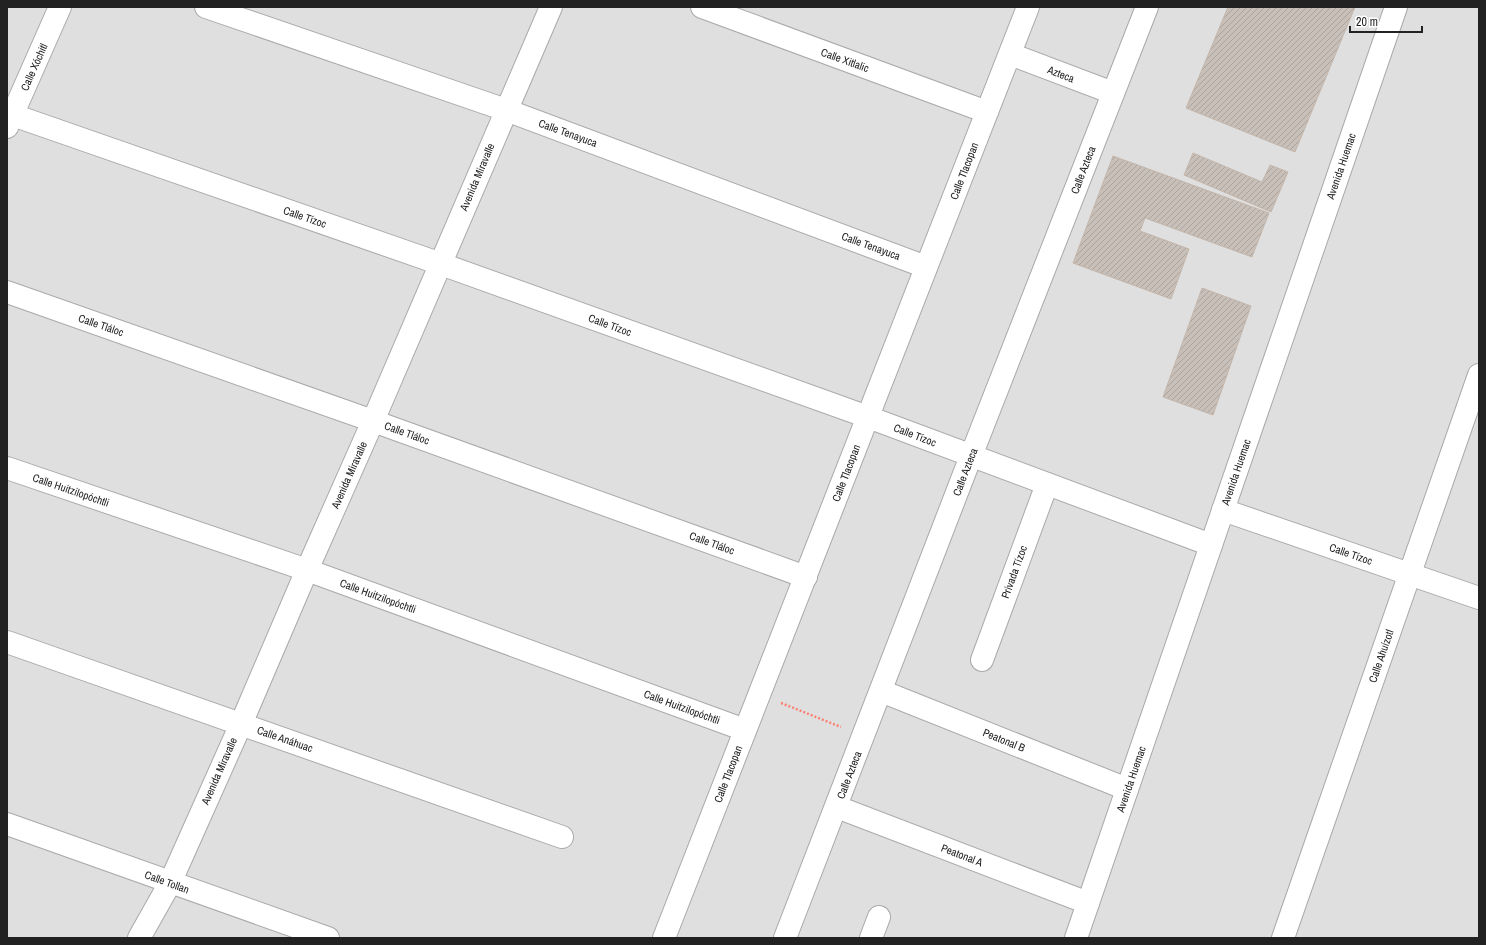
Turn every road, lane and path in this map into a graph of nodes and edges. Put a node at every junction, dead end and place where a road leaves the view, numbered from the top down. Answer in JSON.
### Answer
{"nodes":[{"id":1,"x":60,"y":7,"type":"edge"},
{"id":2,"x":206,"y":7,"type":"edge"},
{"id":3,"x":551,"y":7,"type":"edge"},
{"id":4,"x":702,"y":7,"type":"edge"},
{"id":5,"x":1028,"y":7,"type":"edge"},
{"id":6,"x":1147,"y":7,"type":"edge"},
{"id":7,"x":1396,"y":7,"type":"edge"},
{"id":8,"x":1010,"y":54,"type":"junction"},
{"id":9,"x":1113,"y":93,"type":"junction"},
{"id":10,"x":506,"y":110,"type":"junction"},
{"id":11,"x":987,"y":112,"type":"junction"},
{"id":12,"x":9,"y":118,"type":"edge"},
{"id":13,"x":441,"y":264,"type":"junction"},
{"id":14,"x":926,"y":267,"type":"junction"},
{"id":15,"x":7,"y":292,"type":"edge"},
{"id":16,"x":1479,"y":375,"type":"edge"},
{"id":17,"x":868,"y":417,"type":"junction"},
{"id":18,"x":373,"y":421,"type":"junction"},
{"id":19,"x":971,"y":456,"type":"junction"},
{"id":20,"x":7,"y":468,"type":"edge"},
{"id":21,"x":1047,"y":484,"type":"junction"},
{"id":22,"x":1223,"y":510,"type":"junction"},
{"id":23,"x":1211,"y":545,"type":"junction"},
{"id":24,"x":307,"y":570,"type":"junction"},
{"id":25,"x":1409,"y":574,"type":"junction"},
{"id":26,"x":806,"y":577,"type":"junction"},
{"id":27,"x":1479,"y":598,"type":"edge"},
{"id":28,"x":7,"y":642,"type":"edge"},
{"id":29,"x":982,"y":660,"type":"dead end"},
{"id":30,"x":881,"y":691,"type":"junction"},
{"id":31,"x":760,"y":695,"type":"junction"},
{"id":32,"x":241,"y":724,"type":"junction"},
{"id":33,"x":746,"y":730,"type":"junction"},
{"id":34,"x":864,"y":736,"type":"junction"},
{"id":35,"x":1127,"y":789,"type":"junction"},
{"id":36,"x":836,"y":807,"type":"junction"},
{"id":37,"x":7,"y":824,"type":"edge"},
{"id":38,"x":562,"y":837,"type":"dead end"},
{"id":39,"x":170,"y":882,"type":"junction"},
{"id":40,"x":1088,"y":903,"type":"junction"},
{"id":41,"x":879,"y":917,"type":"dead end"},
{"id":42,"x":139,"y":938,"type":"edge"},
{"id":43,"x":328,"y":938,"type":"edge"},
{"id":44,"x":664,"y":938,"type":"edge"},
{"id":45,"x":785,"y":938,"type":"edge"},
{"id":46,"x":871,"y":938,"type":"edge"},
{"id":47,"x":1076,"y":938,"type":"edge"},
{"id":48,"x":1284,"y":938,"type":"edge"}],
"edges":[{"from":1,"to":12,"type":"street","name":"Calle Xóchitl"},
{"from":2,"to":10,"type":"street","name":"Calle Tenayuca"},
{"from":3,"to":10,"type":"street","name":"Avenida Miravalle"},
{"from":4,"to":11,"type":"street","name":"Calle Xitlalic"},
{"from":5,"to":8,"type":"street","name":"Calle Tlacopan"},
{"from":6,"to":9,"type":"street","name":"Calle Azteca"},
{"from":7,"to":22,"type":"street","name":"Avenida Huemac"},
{"from":8,"to":9,"type":"street","name":"Azteca"},
{"from":8,"to":11,"type":"street","name":"Calle Tlacopan"},
{"from":9,"to":19,"type":"street","name":"Calle Azteca"},
{"from":10,"to":13,"type":"street","name":"Avenida Miravalle"},
{"from":10,"to":14,"type":"street","name":"Calle Tenayuca"},
{"from":11,"to":14,"type":"street","name":"Calle Tlacopan"},
{"from":12,"to":13,"type":"street","name":"Calle Tízoc"},
{"from":13,"to":17,"type":"street","name":"Calle Tízoc"},
{"from":13,"to":18,"type":"street","name":"Avenida Miravalle"},
{"from":14,"to":17,"type":"street","name":"Calle Tlacopan"},
{"from":15,"to":18,"type":"street","name":"Calle Tláloc"},
{"from":16,"to":25,"type":"street","name":"Calle Ahuízotl"},
{"from":17,"to":19,"type":"street","name":"Calle Tízoc"},
{"from":17,"to":26,"type":"street","name":"Calle Tlacopan"},
{"from":18,"to":24,"type":"street","name":"Avenida Miravalle"},
{"from":18,"to":26,"type":"street","name":"Calle Tláloc"},
{"from":19,"to":21,"type":"street","name":"Calle Tízoc"},
{"from":19,"to":30,"type":"street","name":"Calle Azteca"},
{"from":20,"to":24,"type":"street","name":"Calle Huitzilopóchtli"},
{"from":21,"to":23,"type":"street","name":"Calle Tízoc"},
{"from":21,"to":29,"type":"street","name":"Privada Tízoc"},
{"from":22,"to":23,"type":"street","name":"Avenida Huemac"},
{"from":22,"to":25,"type":"street","name":"Calle Tízoc"},
{"from":23,"to":35,"type":"street","name":"Avenida Huemac"},
{"from":24,"to":32,"type":"street","name":"Avenida Miravalle"},
{"from":24,"to":33,"type":"street","name":"Calle Huitzilopóchtli"},
{"from":25,"to":27,"type":"street","name":"Calle Tízoc"},
{"from":25,"to":48,"type":"street","name":"Calle Ahuízotl"},
{"from":26,"to":31,"type":"street","name":"Calle Tlacopan"},
{"from":28,"to":32,"type":"street","name":"Calle Anáhuac"},
{"from":30,"to":34,"type":"street","name":"Calle Azteca"},
{"from":30,"to":35,"type":"street","name":"Peatonal B"},
{"from":31,"to":33,"type":"street","name":"Calle Tlacopan"},
{"from":31,"to":34,"type":"path"},
{"from":32,"to":38,"type":"street","name":"Calle Anáhuac"},
{"from":32,"to":39,"type":"street","name":"Avenida Miravalle"},
{"from":33,"to":44,"type":"street","name":"Calle Tlacopan"},
{"from":34,"to":36,"type":"street","name":"Calle Azteca"},
{"from":35,"to":40,"type":"street","name":"Avenida Huemac"},
{"from":36,"to":40,"type":"street","name":"Peatonal A"},
{"from":36,"to":45,"type":"street","name":"Calle Azteca"},
{"from":37,"to":39,"type":"street","name":"Calle Tollan"},
{"from":39,"to":42,"type":"street","name":"Avenida Miravalle"},
{"from":39,"to":43,"type":"street","name":"Calle Tollan"},
{"from":40,"to":47,"type":"street","name":"Avenida Huemac"},
{"from":41,"to":46,"type":"street"}]}
